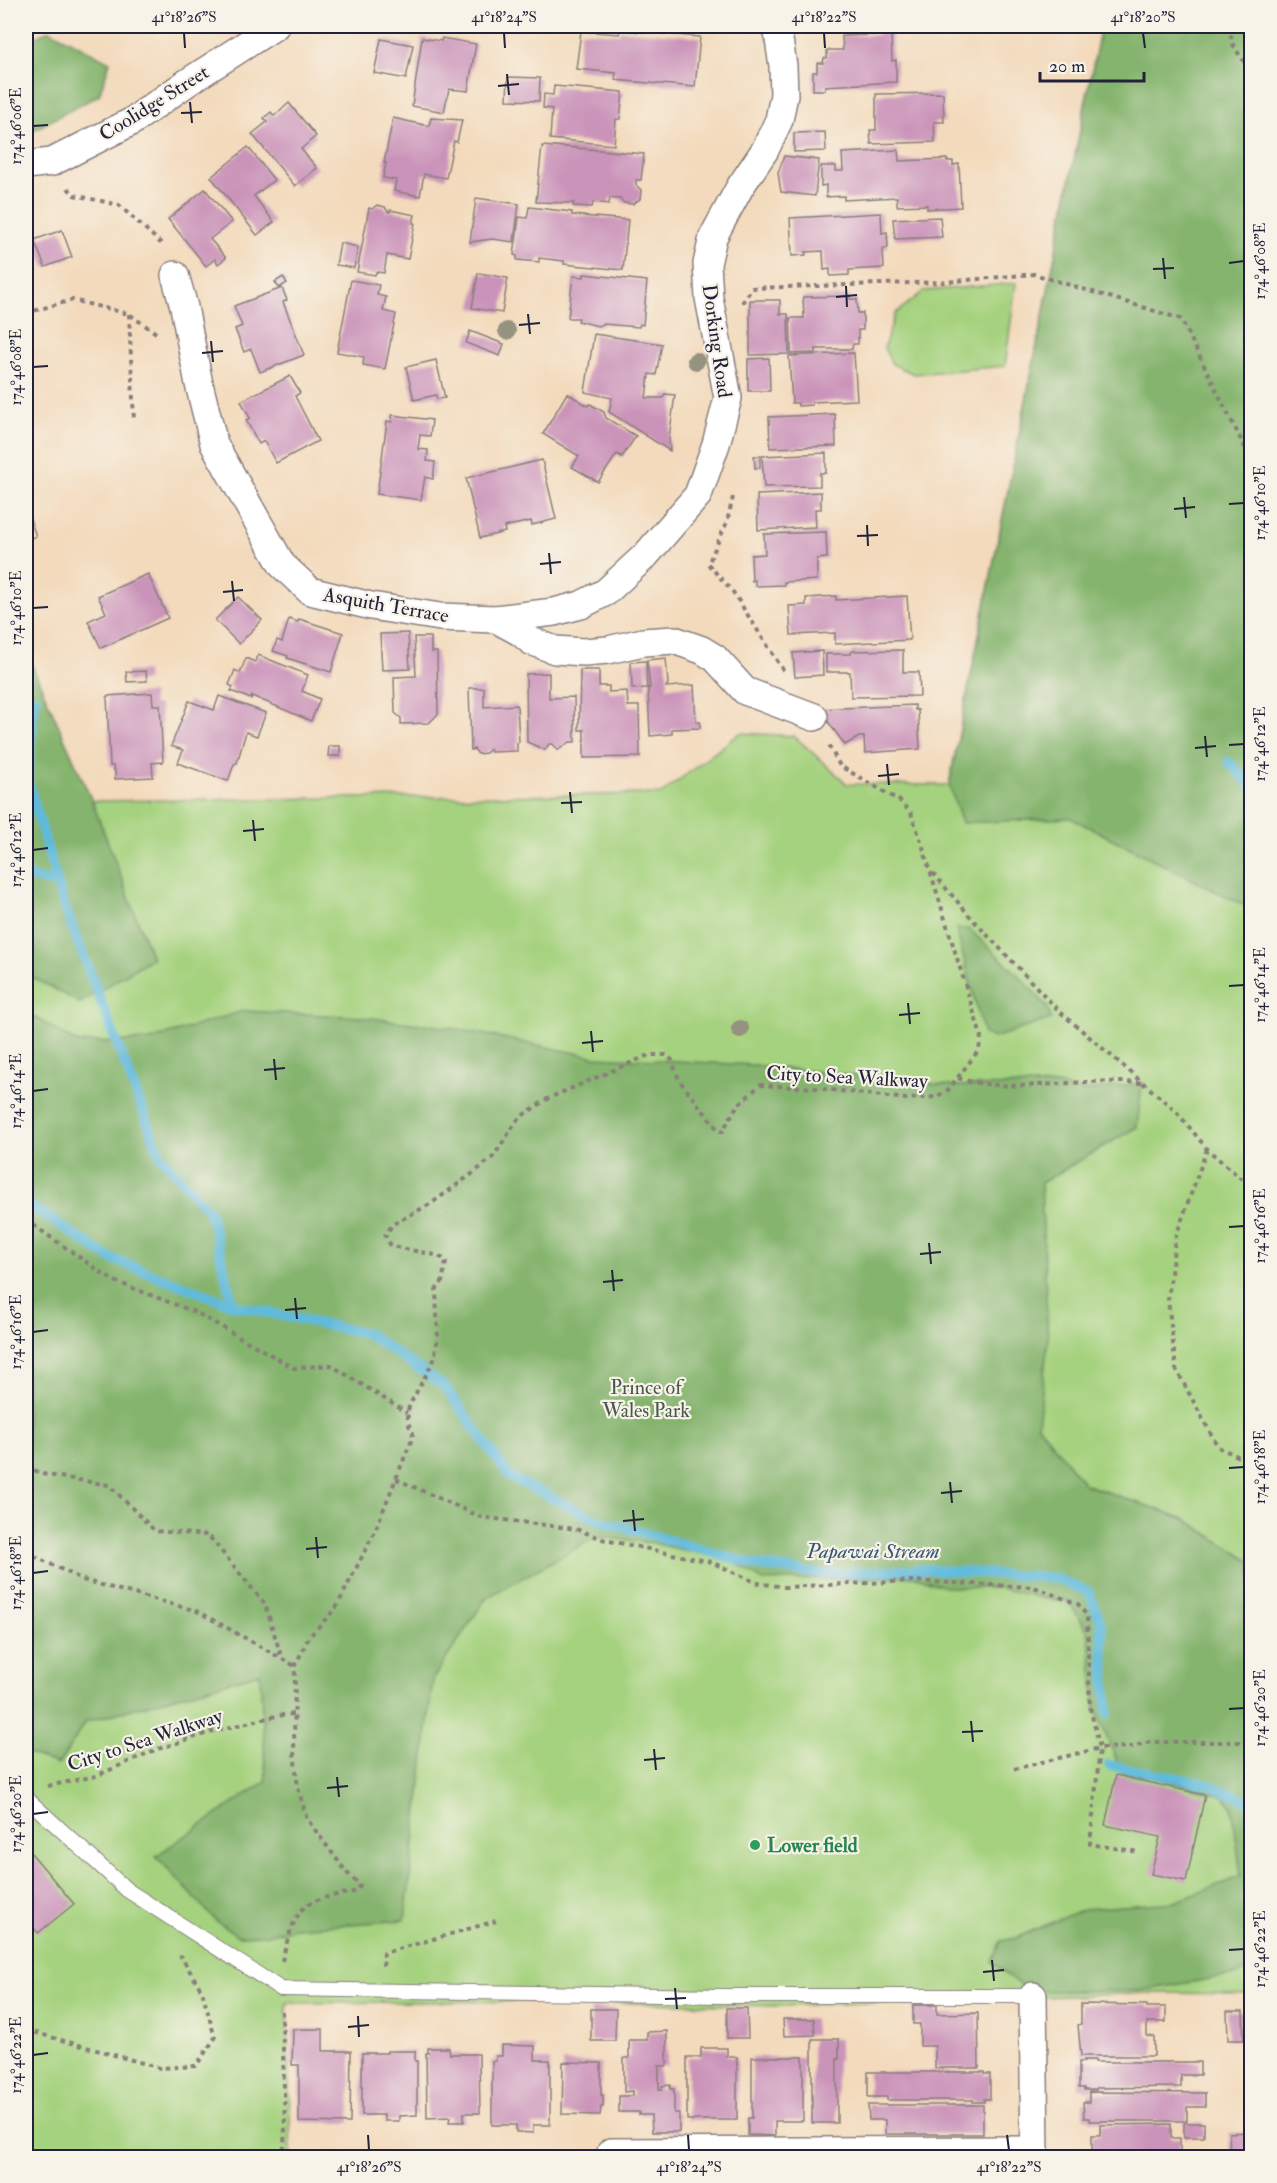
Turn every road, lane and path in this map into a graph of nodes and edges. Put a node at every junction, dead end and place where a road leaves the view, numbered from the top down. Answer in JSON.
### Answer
{"nodes":[{"id":1,"x":275,"y":26,"type":"edge"},
{"id":2,"x":777,"y":26,"type":"edge"},
{"id":3,"x":1228,"y":26,"type":"edge"},
{"id":4,"x":1251,"y":73,"type":"edge"},
{"id":5,"x":39,"y":164,"type":"edge"},
{"id":6,"x":175,"y":275,"type":"joint"},
{"id":7,"x":26,"y":313,"type":"edge"},
{"id":8,"x":129,"y":314,"type":"junction"},
{"id":9,"x":160,"y":335,"type":"dead end"},
{"id":10,"x":719,"y":344,"type":"junction"},
{"id":11,"x":134,"y":421,"type":"dead end"},
{"id":12,"x":1251,"y":462,"type":"edge"},
{"id":13,"x":734,"y":488,"type":"dead end"},
{"id":14,"x":496,"y":619,"type":"junction"},
{"id":15,"x":814,"y":717,"type":"junction"},
{"id":16,"x":930,"y":870,"type":"junction"},
{"id":17,"x":958,"y":1078,"type":"junction"},
{"id":18,"x":1142,"y":1083,"type":"junction"},
{"id":19,"x":1207,"y":1149,"type":"junction"},
{"id":20,"x":1251,"y":1188,"type":"edge"},
{"id":21,"x":26,"y":1220,"type":"edge"},
{"id":22,"x":407,"y":1413,"type":"junction"},
{"id":23,"x":1251,"y":1463,"type":"edge"},
{"id":24,"x":26,"y":1466,"type":"edge"},
{"id":25,"x":396,"y":1479,"type":"junction"},
{"id":26,"x":26,"y":1552,"type":"edge"},
{"id":27,"x":282,"y":1659,"type":"junction"},
{"id":28,"x":295,"y":1666,"type":"junction"},
{"id":29,"x":293,"y":1714,"type":"junction"},
{"id":30,"x":1251,"y":1743,"type":"edge"},
{"id":31,"x":1100,"y":1748,"type":"junction"},
{"id":32,"x":1014,"y":1768,"type":"dead end"},
{"id":33,"x":40,"y":1787,"type":"dead end"},
{"id":34,"x":26,"y":1798,"type":"edge"},
{"id":35,"x":1139,"y":1852,"type":"dead end"},
{"id":36,"x":496,"y":1922,"type":"dead end"},
{"id":37,"x":178,"y":1952,"type":"dead end"},
{"id":38,"x":278,"y":1987,"type":"junction"},
{"id":39,"x":382,"y":1990,"type":"junction"},
{"id":40,"x":1033,"y":1996,"type":"joint"},
{"id":41,"x":26,"y":2030,"type":"edge"},
{"id":42,"x":611,"y":2152,"type":"dead end"},
{"id":43,"x":1035,"y":2154,"type":"edge"},
{"id":44,"x":283,"y":2157,"type":"edge"}],
"edges":[{"from":1,"to":5,"type":"street","name":"Coolidge Street"},
{"from":2,"to":10,"type":"street","name":"Dorking Road"},
{"from":3,"to":4,"type":"path"},
{"from":5,"to":6,"type":"path"},
{"from":6,"to":14,"type":"street","name":"Asquith Terrace"},
{"from":7,"to":8,"type":"path"},
{"from":8,"to":9,"type":"path"},
{"from":8,"to":11,"type":"path"},
{"from":10,"to":12,"type":"path"},
{"from":10,"to":14,"type":"street","name":"Dorking Road"},
{"from":13,"to":15,"type":"path","name":"City to Sea Walkway"},
{"from":14,"to":15,"type":"street","name":"Asquith Terrace"},
{"from":15,"to":16,"type":"path","name":"City to Sea Walkway"},
{"from":16,"to":17,"type":"path","name":"City to Sea Walkway"},
{"from":16,"to":18,"type":"path"},
{"from":17,"to":18,"type":"path"},
{"from":17,"to":22,"type":"path","name":"City to Sea Walkway"},
{"from":18,"to":19,"type":"path"},
{"from":19,"to":20,"type":"path"},
{"from":19,"to":23,"type":"path"},
{"from":21,"to":22,"type":"path"},
{"from":22,"to":25,"type":"path"},
{"from":24,"to":27,"type":"path"},
{"from":25,"to":28,"type":"path"},
{"from":25,"to":31,"type":"path"},
{"from":26,"to":27,"type":"path"},
{"from":27,"to":28,"type":"path"},
{"from":28,"to":29,"type":"path"},
{"from":29,"to":33,"type":"path","name":"City to Sea Walkway"},
{"from":29,"to":38,"type":"path"},
{"from":30,"to":31,"type":"path"},
{"from":31,"to":32,"type":"path"},
{"from":31,"to":35,"type":"path"},
{"from":34,"to":38,"type":"lane"},
{"from":36,"to":39,"type":"path"},
{"from":37,"to":41,"type":"path"},
{"from":38,"to":39,"type":"lane"},
{"from":38,"to":44,"type":"path"},
{"from":39,"to":40,"type":"lane"},
{"from":40,"to":43,"type":"street"},
{"from":42,"to":43,"type":"street"}]}
